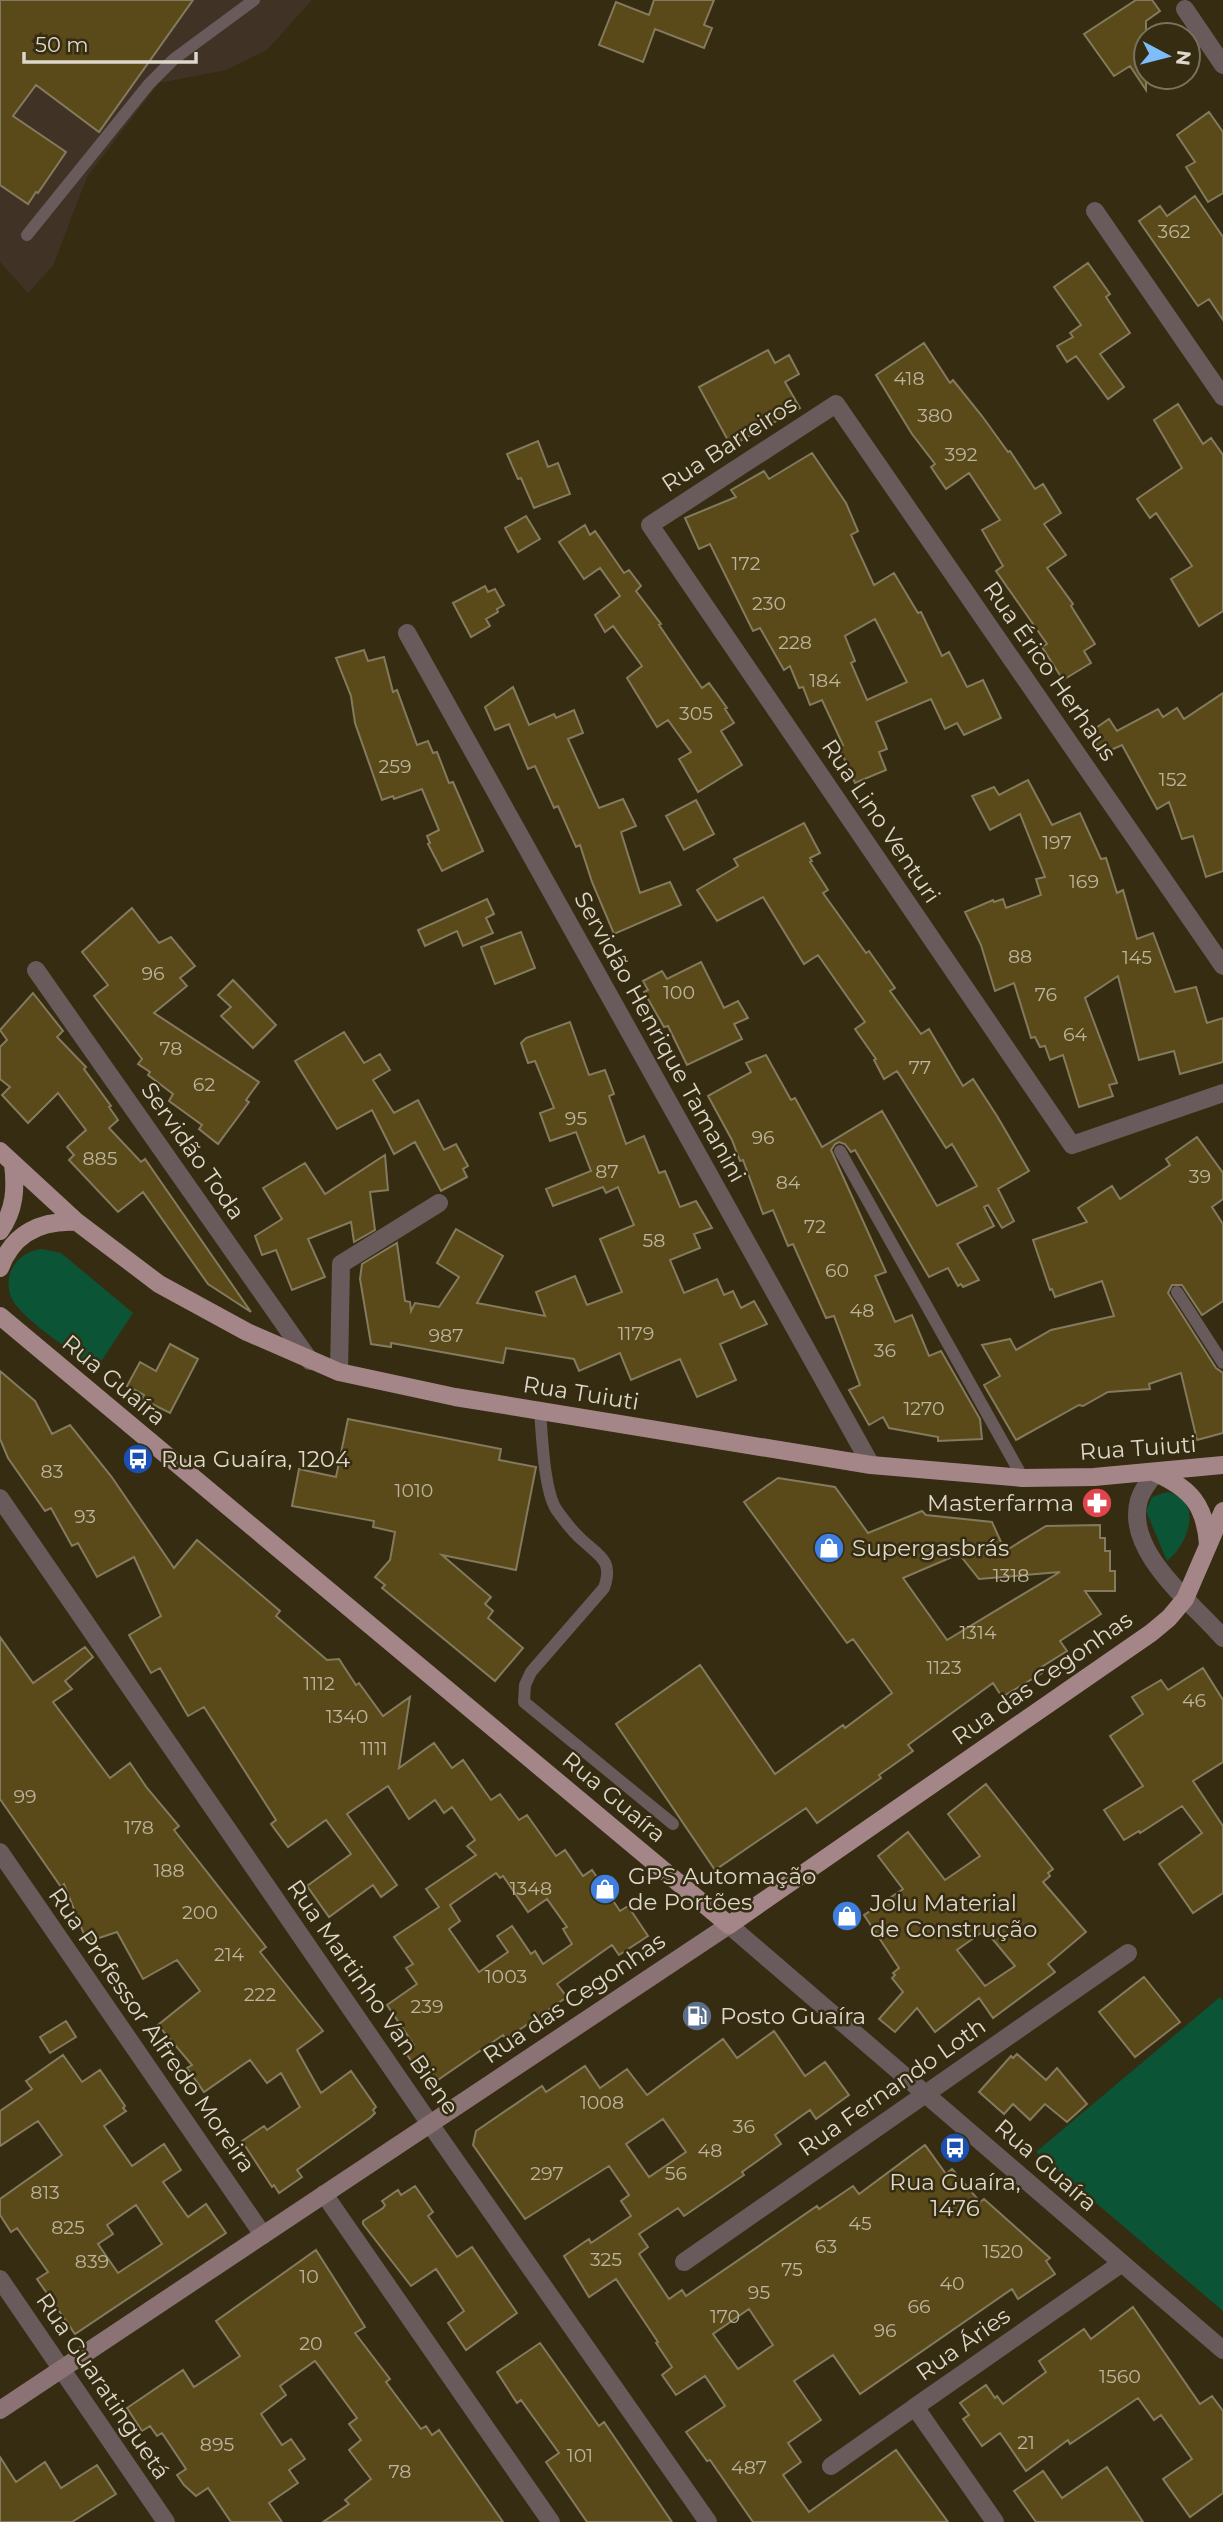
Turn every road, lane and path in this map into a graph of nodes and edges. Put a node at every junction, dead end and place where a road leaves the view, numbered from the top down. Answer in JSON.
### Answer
{"nodes":[{"id":1,"x":254,"y":0,"type":"edge"},
{"id":2,"x":1185,"y":9,"type":"dead end"},
{"id":3,"x":1223,"y":65,"type":"edge"},
{"id":4,"x":1095,"y":211,"type":"dead end"},
{"id":5,"x":27,"y":235,"type":"dead end"},
{"id":6,"x":1223,"y":397,"type":"edge"},
{"id":7,"x":836,"y":404,"type":"joint"},
{"id":8,"x":650,"y":526,"type":"joint"},
{"id":9,"x":407,"y":633,"type":"dead end"},
{"id":10,"x":1223,"y":966,"type":"edge"},
{"id":11,"x":36,"y":970,"type":"dead end"},
{"id":12,"x":1223,"y":1093,"type":"edge"},
{"id":13,"x":0,"y":1151,"type":"edge"},
{"id":14,"x":840,"y":1151,"type":"dead end"},
{"id":15,"x":13,"y":1164,"type":"junction"},
{"id":16,"x":439,"y":1203,"type":"dead end"},
{"id":17,"x":77,"y":1222,"type":"junction"},
{"id":18,"x":0,"y":1231,"type":"edge"},
{"id":19,"x":0,"y":1268,"type":"edge"},
{"id":20,"x":1177,"y":1292,"type":"dead end"},
{"id":21,"x":0,"y":1316,"type":"edge"},
{"id":22,"x":310,"y":1360,"type":"junction"},
{"id":23,"x":1223,"y":1363,"type":"edge"},
{"id":24,"x":339,"y":1372,"type":"junction"},
{"id":25,"x":540,"y":1412,"type":"junction"},
{"id":26,"x":871,"y":1465,"type":"junction"},
{"id":27,"x":1223,"y":1465,"type":"edge"},
{"id":28,"x":1156,"y":1473,"type":"junction"},
{"id":29,"x":1023,"y":1478,"type":"junction"},
{"id":30,"x":0,"y":1498,"type":"edge"},
{"id":31,"x":1223,"y":1511,"type":"edge"},
{"id":32,"x":1208,"y":1544,"type":"junction"},
{"id":33,"x":1185,"y":1599,"type":"junction"},
{"id":34,"x":1223,"y":1638,"type":"edge"},
{"id":35,"x":673,"y":1824,"type":"dead end"},
{"id":36,"x":0,"y":1852,"type":"edge"},
{"id":37,"x":729,"y":1925,"type":"junction"},
{"id":38,"x":1128,"y":1953,"type":"dead end"},
{"id":39,"x":926,"y":2094,"type":"junction"},
{"id":40,"x":430,"y":2124,"type":"junction"},
{"id":41,"x":324,"y":2194,"type":"junction"},
{"id":42,"x":263,"y":2235,"type":"junction"},
{"id":43,"x":684,"y":2262,"type":"dead end"},
{"id":44,"x":1122,"y":2263,"type":"junction"},
{"id":45,"x":0,"y":2278,"type":"edge"},
{"id":46,"x":1223,"y":2350,"type":"edge"},
{"id":47,"x":62,"y":2369,"type":"junction"},
{"id":48,"x":915,"y":2407,"type":"junction"},
{"id":49,"x":0,"y":2410,"type":"edge"},
{"id":50,"x":831,"y":2466,"type":"dead end"},
{"id":51,"x":166,"y":2522,"type":"edge"},
{"id":52,"x":551,"y":2522,"type":"edge"},
{"id":53,"x":708,"y":2522,"type":"edge"},
{"id":54,"x":995,"y":2522,"type":"edge"}],
"edges":[{"from":1,"to":5,"type":"lane"},
{"from":2,"to":3,"type":"street"},
{"from":4,"to":6,"type":"street"},
{"from":7,"to":8,"type":"street","name":"Rua Barreiros"},
{"from":7,"to":10,"type":"street","name":"Rua Érico Herhaus"},
{"from":8,"to":12,"type":"street","name":"Rua Lino Venturi"},
{"from":9,"to":26,"type":"street","name":"Servidão Henrique Tamanini"},
{"from":11,"to":22,"type":"street","name":"Servidão Toda"},
{"from":13,"to":15,"type":"main road","name":"Rua Tuiuti"},
{"from":14,"to":29,"type":"lane"},
{"from":15,"to":17,"type":"main road","name":"Rua Tuiuti"},
{"from":15,"to":18,"type":"main road"},
{"from":16,"to":24,"type":"street"},
{"from":17,"to":19,"type":"main road"},
{"from":17,"to":22,"type":"main road","name":"Rua Tuiuti"},
{"from":20,"to":23,"type":"lane"},
{"from":21,"to":37,"type":"main road","name":"Rua Guaíra"},
{"from":22,"to":24,"type":"main road","name":"Rua Tuiuti"},
{"from":24,"to":25,"type":"main road","name":"Rua Tuiuti"},
{"from":25,"to":26,"type":"main road","name":"Rua Tuiuti"},
{"from":25,"to":35,"type":"lane"},
{"from":26,"to":29,"type":"main road","name":"Rua Tuiuti"},
{"from":27,"to":28,"type":"main road","name":"Rua Tuiuti"},
{"from":28,"to":29,"type":"main road","name":"Rua Tuiuti"},
{"from":28,"to":32,"type":"main road"},
{"from":28,"to":33,"type":"street"},
{"from":30,"to":40,"type":"street","name":"Rua Martinho Van Biene"},
{"from":31,"to":32,"type":"main road"},
{"from":32,"to":33,"type":"main road","name":"Rua das Cegonhas"},
{"from":33,"to":34,"type":"street"},
{"from":33,"to":37,"type":"main road","name":"Rua das Cegonhas"},
{"from":36,"to":42,"type":"street","name":"Rua Professor Alfredo Moreira"},
{"from":37,"to":39,"type":"street","name":"Rua Guaíra"},
{"from":37,"to":40,"type":"main road","name":"Rua das Cegonhas"},
{"from":38,"to":39,"type":"street","name":"Rua Fernando Loth"},
{"from":39,"to":43,"type":"street","name":"Rua Fernando Loth"},
{"from":39,"to":44,"type":"street","name":"Rua Guaíra"},
{"from":40,"to":41,"type":"main road","name":"Rua das Cegonhas"},
{"from":40,"to":53,"type":"street","name":"Rua Martinho Van Biene"},
{"from":41,"to":42,"type":"main road","name":"Rua das Cegonhas"},
{"from":41,"to":52,"type":"street"},
{"from":42,"to":47,"type":"main road","name":"Rua das Cegonhas"},
{"from":44,"to":46,"type":"street","name":"Rua Guaíra"},
{"from":44,"to":48,"type":"street","name":"Rua Áries"},
{"from":45,"to":47,"type":"street","name":"Rua Guaratinguetá"},
{"from":47,"to":49,"type":"main road","name":"Rua das Cegonhas"},
{"from":47,"to":51,"type":"street","name":"Rua Guaratinguetá"},
{"from":48,"to":50,"type":"street","name":"Rua Áries"},
{"from":48,"to":54,"type":"street"}]}
